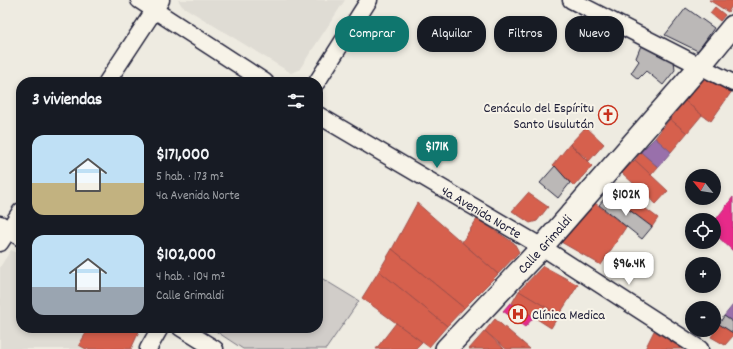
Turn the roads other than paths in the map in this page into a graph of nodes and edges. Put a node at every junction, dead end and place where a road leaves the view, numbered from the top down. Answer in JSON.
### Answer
{"nodes":[{"id":1,"x":139,"y":0,"type":"edge"},
{"id":2,"x":369,"y":0,"type":"edge"},
{"id":3,"x":571,"y":0,"type":"edge"},
{"id":4,"x":158,"y":5,"type":"edge"},
{"id":5,"x":733,"y":26,"type":"edge"},
{"id":6,"x":700,"y":66,"type":"junction"},
{"id":7,"x":110,"y":77,"type":"edge"},
{"id":8,"x":258,"y":77,"type":"edge"},
{"id":9,"x":320,"y":77,"type":"edge"},
{"id":10,"x":733,"y":83,"type":"edge"},
{"id":11,"x":323,"y":118,"type":"edge"},
{"id":12,"x":16,"y":219,"type":"edge"},
{"id":13,"x":7,"y":234,"type":"edge"},
{"id":14,"x":542,"y":247,"type":"junction"},
{"id":15,"x":157,"y":333,"type":"edge"},
{"id":16,"x":189,"y":333,"type":"edge"},
{"id":17,"x":148,"y":349,"type":"edge"},
{"id":18,"x":215,"y":349,"type":"edge"},
{"id":19,"x":446,"y":349,"type":"edge"},
{"id":20,"x":700,"y":349,"type":"edge"}],
"edges":[{"from":1,"to":4,"type":"street"},
{"from":2,"to":9,"type":"street"},
{"from":3,"to":6,"type":"street"},
{"from":4,"to":7,"type":"street"},
{"from":4,"to":8,"type":"street"},
{"from":5,"to":6,"type":"main road","name":"Calle Grimaldi"},
{"from":6,"to":10,"type":"street"},
{"from":6,"to":14,"type":"main road","name":"Calle Grimaldi"},
{"from":11,"to":14,"type":"street","name":"4a Avenida Norte"},
{"from":12,"to":13,"type":"street"},
{"from":14,"to":19,"type":"main road","name":"Calle Grimaldi"},
{"from":14,"to":20,"type":"street","name":"4a Avenida Norte"},
{"from":15,"to":17,"type":"street"},
{"from":16,"to":18,"type":"street"}]}
